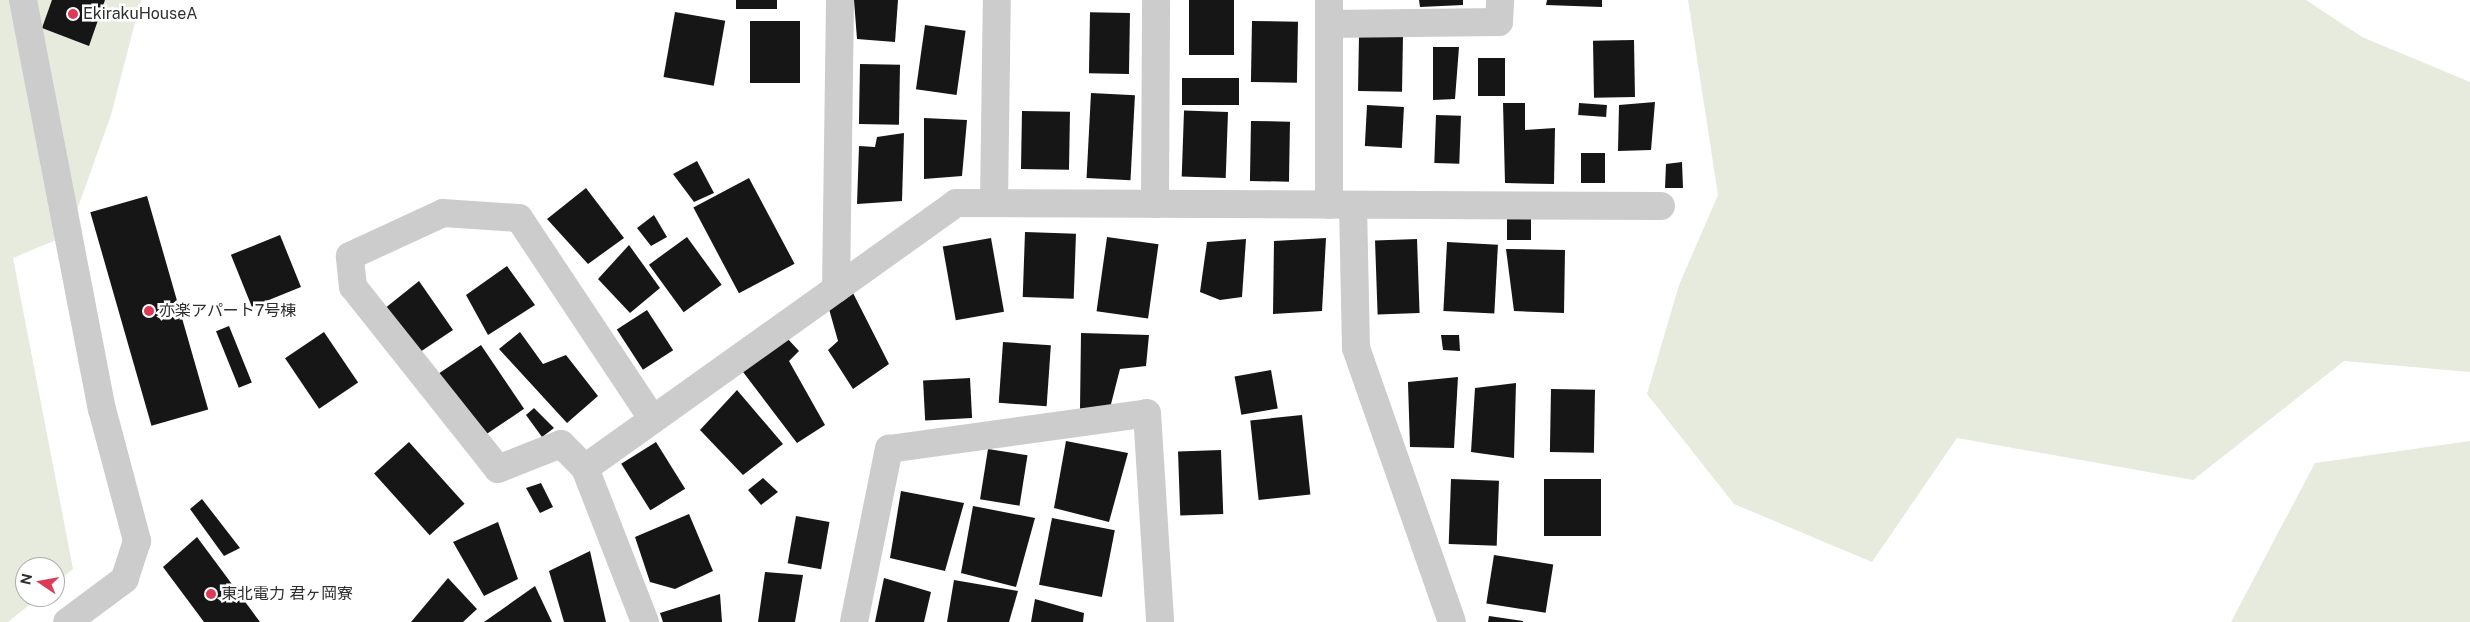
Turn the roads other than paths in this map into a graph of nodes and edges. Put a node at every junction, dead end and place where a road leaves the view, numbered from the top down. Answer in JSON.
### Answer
{"nodes":[{"id":1,"x":23,"y":0,"type":"edge"},
{"id":2,"x":840,"y":0,"type":"edge"},
{"id":3,"x":997,"y":0,"type":"edge"},
{"id":4,"x":1156,"y":0,"type":"edge"},
{"id":5,"x":1500,"y":0,"type":"edge"},
{"id":6,"x":1329,"y":12,"type":"edge"},
{"id":7,"x":994,"y":204,"type":"junction"},
{"id":8,"x":1155,"y":204,"type":"junction"},
{"id":9,"x":1341,"y":205,"type":"junction"},
{"id":10,"x":1661,"y":206,"type":"dead end"},
{"id":11,"x":836,"y":289,"type":"junction"},
{"id":12,"x":653,"y":420,"type":"junction"},
{"id":13,"x":585,"y":468,"type":"junction"},
{"id":14,"x":68,"y":622,"type":"edge"},
{"id":15,"x":645,"y":622,"type":"edge"},
{"id":16,"x":854,"y":622,"type":"edge"},
{"id":17,"x":1160,"y":622,"type":"edge"},
{"id":18,"x":1452,"y":622,"type":"edge"}],
"edges":[{"from":1,"to":14,"type":"street"},
{"from":2,"to":11,"type":"street"},
{"from":3,"to":7,"type":"street"},
{"from":4,"to":8,"type":"street"},
{"from":5,"to":6,"type":"street"},
{"from":6,"to":9,"type":"street"},
{"from":7,"to":8,"type":"street"},
{"from":7,"to":11,"type":"street"},
{"from":8,"to":9,"type":"street"},
{"from":9,"to":10,"type":"street"},
{"from":9,"to":18,"type":"street"},
{"from":11,"to":12,"type":"street"},
{"from":12,"to":13,"type":"street"},
{"from":12,"to":13,"type":"street"},
{"from":13,"to":15,"type":"street"},
{"from":16,"to":17,"type":"street"}]}
